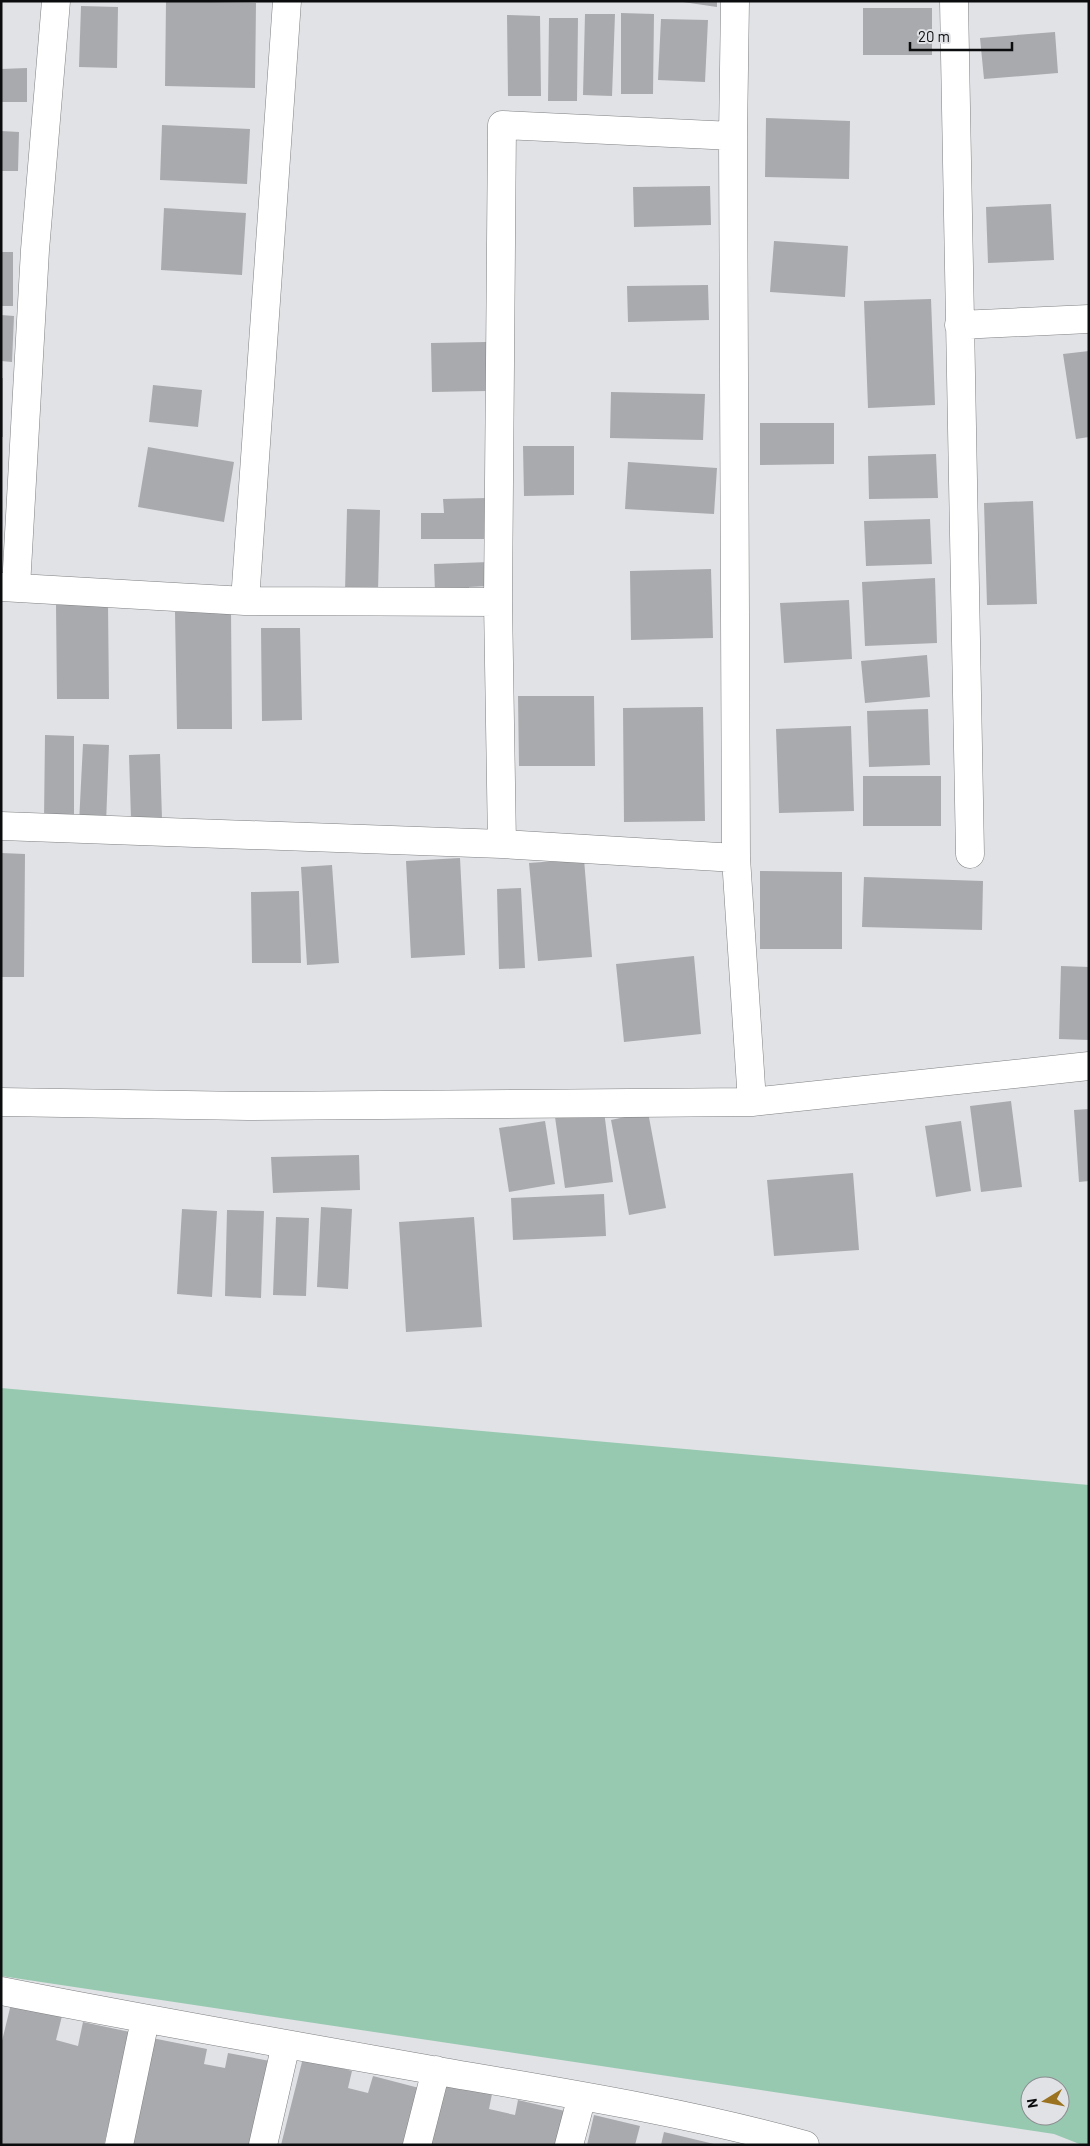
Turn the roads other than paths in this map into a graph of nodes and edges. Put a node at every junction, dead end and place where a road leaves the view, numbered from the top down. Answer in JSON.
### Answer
{"nodes":[{"id":1,"x":56,"y":1,"type":"edge"},
{"id":2,"x":287,"y":1,"type":"edge"},
{"id":3,"x":735,"y":1,"type":"edge"},
{"id":4,"x":954,"y":1,"type":"edge"},
{"id":5,"x":733,"y":136,"type":"junction"},
{"id":6,"x":1089,"y":319,"type":"edge"},
{"id":7,"x":959,"y":325,"type":"junction"},
{"id":8,"x":9,"y":587,"type":"edge"},
{"id":9,"x":244,"y":601,"type":"junction"},
{"id":10,"x":498,"y":602,"type":"junction"},
{"id":11,"x":1,"y":826,"type":"edge"},
{"id":12,"x":502,"y":844,"type":"junction"},
{"id":13,"x":970,"y":854,"type":"dead end"},
{"id":14,"x":736,"y":858,"type":"junction"},
{"id":15,"x":1089,"y":1066,"type":"edge"},
{"id":16,"x":1,"y":1102,"type":"edge"},
{"id":17,"x":752,"y":1102,"type":"junction"},
{"id":18,"x":1,"y":1991,"type":"edge"},
{"id":19,"x":144,"y":2020,"type":"junction"},
{"id":20,"x":286,"y":2044,"type":"junction"},
{"id":21,"x":436,"y":2070,"type":"junction"},
{"id":22,"x":582,"y":2096,"type":"junction"},
{"id":23,"x":732,"y":2135,"type":"edge"},
{"id":24,"x":118,"y":2145,"type":"edge"},
{"id":25,"x":263,"y":2145,"type":"edge"},
{"id":26,"x":417,"y":2145,"type":"edge"},
{"id":27,"x":569,"y":2145,"type":"edge"},
{"id":28,"x":805,"y":2145,"type":"edge"}],
"edges":[{"from":1,"to":8,"type":"street"},
{"from":2,"to":9,"type":"street"},
{"from":3,"to":5,"type":"street"},
{"from":4,"to":7,"type":"street"},
{"from":5,"to":10,"type":"street"},
{"from":5,"to":14,"type":"street"},
{"from":6,"to":7,"type":"street"},
{"from":7,"to":13,"type":"street"},
{"from":8,"to":9,"type":"street"},
{"from":9,"to":10,"type":"street"},
{"from":10,"to":12,"type":"street"},
{"from":11,"to":12,"type":"street"},
{"from":12,"to":14,"type":"street"},
{"from":14,"to":17,"type":"street"},
{"from":15,"to":17,"type":"street"},
{"from":16,"to":17,"type":"street"},
{"from":18,"to":19,"type":"street"},
{"from":19,"to":20,"type":"street"},
{"from":19,"to":24,"type":"street"},
{"from":20,"to":21,"type":"street"},
{"from":20,"to":25,"type":"street"},
{"from":21,"to":22,"type":"street"},
{"from":21,"to":26,"type":"street"},
{"from":22,"to":23,"type":"street"},
{"from":22,"to":27,"type":"street"},
{"from":23,"to":28,"type":"street"}]}
